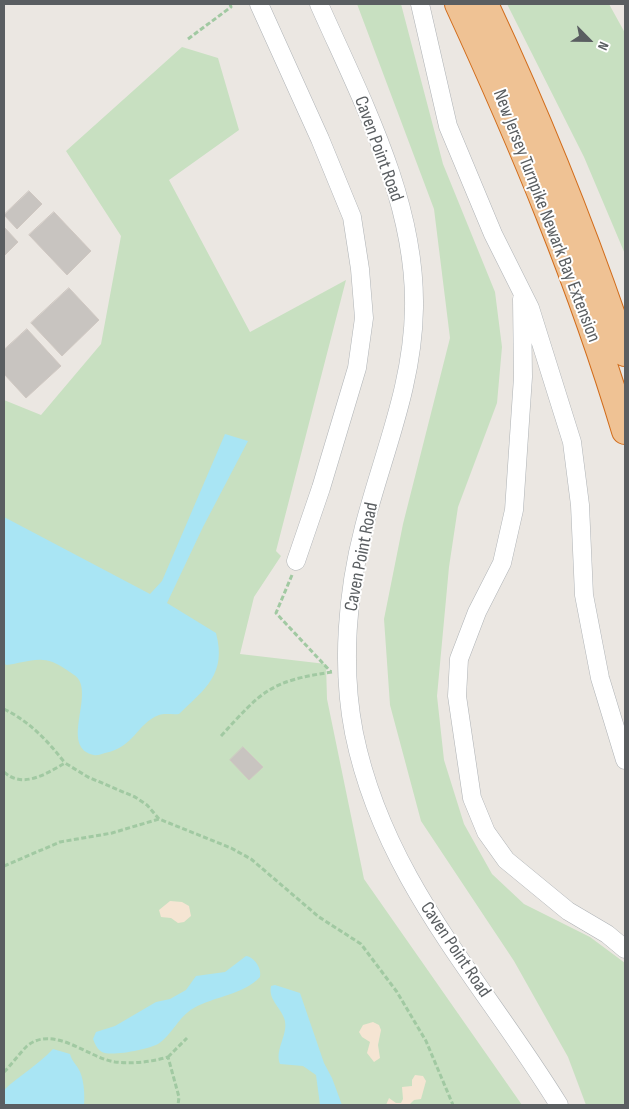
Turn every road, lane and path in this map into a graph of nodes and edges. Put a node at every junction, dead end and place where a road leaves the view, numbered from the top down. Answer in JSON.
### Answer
{"nodes":[{"id":1,"x":230,"y":4,"type":"edge"},
{"id":2,"x":259,"y":4,"type":"edge"},
{"id":3,"x":319,"y":4,"type":"edge"},
{"id":4,"x":420,"y":4,"type":"edge"},
{"id":5,"x":458,"y":4,"type":"edge"},
{"id":6,"x":484,"y":4,"type":"edge"},
{"id":7,"x":188,"y":38,"type":"dead end"},
{"id":8,"x":600,"y":280,"type":"junction"},
{"id":9,"x":522,"y":291,"type":"junction"},
{"id":10,"x":625,"y":312,"type":"edge"},
{"id":11,"x":625,"y":353,"type":"edge"},
{"id":12,"x":625,"y":431,"type":"edge"},
{"id":13,"x":295,"y":568,"type":"joint"},
{"id":14,"x":339,"y":671,"type":"junction"},
{"id":15,"x":4,"y":709,"type":"edge"},
{"id":16,"x":221,"y":736,"type":"dead end"},
{"id":17,"x":625,"y":760,"type":"edge"},
{"id":18,"x":65,"y":763,"type":"junction"},
{"id":19,"x":4,"y":772,"type":"edge"},
{"id":20,"x":159,"y":819,"type":"junction"},
{"id":21,"x":4,"y":866,"type":"edge"},
{"id":22,"x":625,"y":949,"type":"edge"},
{"id":23,"x":187,"y":1038,"type":"dead end"},
{"id":24,"x":168,"y":1057,"type":"junction"},
{"id":25,"x":4,"y":1072,"type":"edge"},
{"id":26,"x":178,"y":1105,"type":"edge"},
{"id":27,"x":453,"y":1105,"type":"edge"},
{"id":28,"x":559,"y":1105,"type":"edge"}],
"edges":[{"from":1,"to":7,"type":"path"},
{"from":2,"to":13,"type":"street"},
{"from":3,"to":14,"type":"street","name":"Caven Point Road"},
{"from":4,"to":9,"type":"street"},
{"from":5,"to":12,"type":"highway","name":"New Jersey Turnpike Newark Bay Extension"},
{"from":6,"to":8,"type":"highway","name":"New Jersey Turnpike Newark Bay Extension"},
{"from":8,"to":10,"type":"street"},
{"from":8,"to":11,"type":"highway","name":"New Jersey Turnpike Newark Bay Extension"},
{"from":9,"to":17,"type":"street"},
{"from":9,"to":22,"type":"street"},
{"from":13,"to":14,"type":"path"},
{"from":14,"to":16,"type":"path"},
{"from":14,"to":28,"type":"street","name":"Caven Point Road"},
{"from":15,"to":18,"type":"path"},
{"from":18,"to":19,"type":"path"},
{"from":18,"to":20,"type":"path"},
{"from":20,"to":21,"type":"path"},
{"from":20,"to":27,"type":"path"},
{"from":23,"to":24,"type":"path"},
{"from":24,"to":25,"type":"path"},
{"from":24,"to":26,"type":"path"}]}
